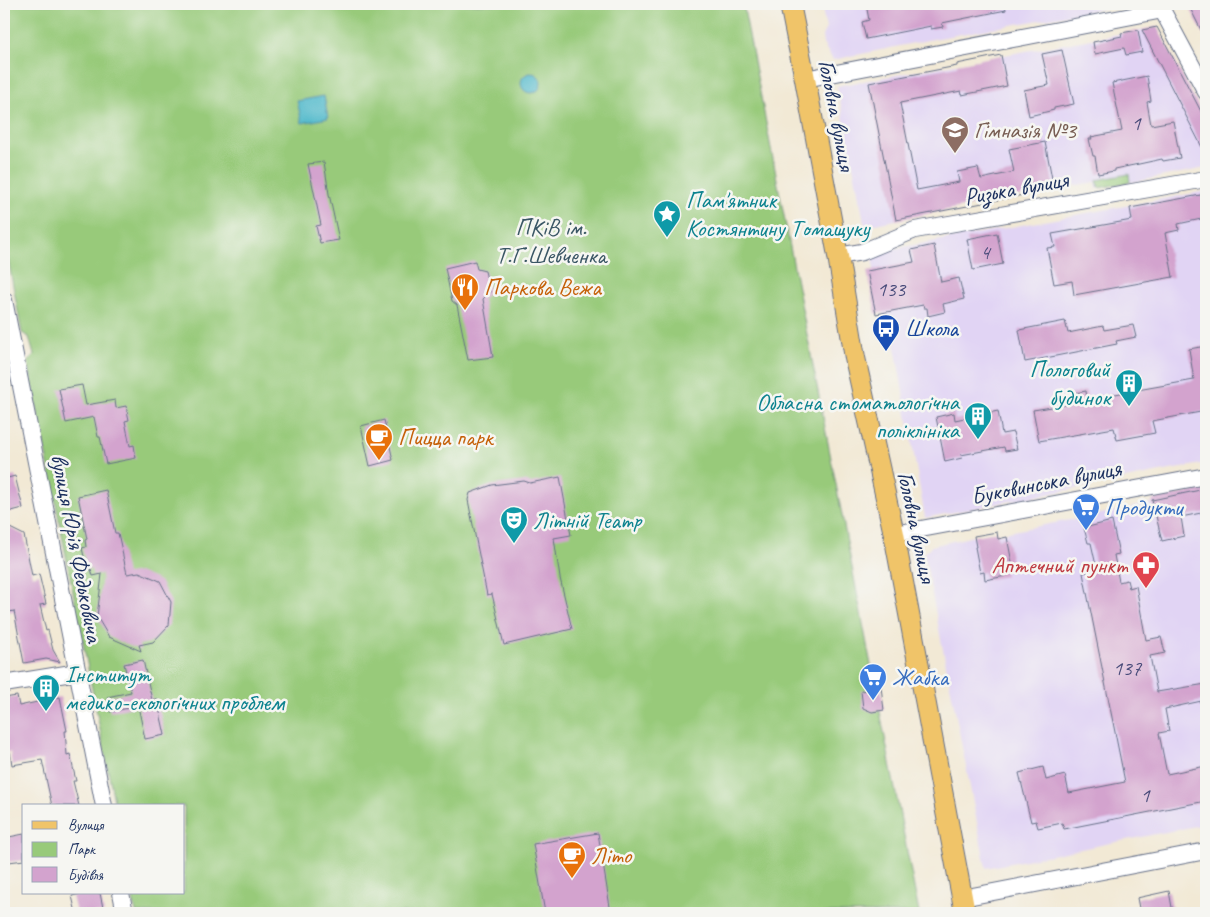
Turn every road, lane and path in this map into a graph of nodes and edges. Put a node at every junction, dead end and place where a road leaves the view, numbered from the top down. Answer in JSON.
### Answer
{"nodes":[{"id":1,"x":790,"y":4,"type":"edge"},
{"id":2,"x":1161,"y":7,"type":"edge"},
{"id":3,"x":805,"y":79,"type":"junction"},
{"id":4,"x":1206,"y":92,"type":"edge"},
{"id":5,"x":1206,"y":179,"type":"edge"},
{"id":6,"x":838,"y":256,"type":"junction"},
{"id":7,"x":4,"y":300,"type":"edge"},
{"id":8,"x":1206,"y":476,"type":"edge"},
{"id":9,"x":894,"y":534,"type":"junction"},
{"id":10,"x":78,"y":672,"type":"junction"},
{"id":11,"x":4,"y":684,"type":"edge"},
{"id":12,"x":104,"y":804,"type":"edge"},
{"id":13,"x":1206,"y":851,"type":"edge"},
{"id":14,"x":121,"y":894,"type":"edge"},
{"id":15,"x":964,"y":906,"type":"edge"},
{"id":16,"x":125,"y":913,"type":"edge"}],
"edges":[{"from":1,"to":3,"type":"main road","name":"Головна вулиця"},
{"from":2,"to":3,"type":"street"},
{"from":2,"to":4,"type":"street"},
{"from":3,"to":6,"type":"main road","name":"Головна вулиця"},
{"from":5,"to":6,"type":"street","name":"Ризька вулиця"},
{"from":6,"to":9,"type":"main road","name":"Головна вулиця"},
{"from":7,"to":10,"type":"street","name":"вулиця Юрія Федьковича"},
{"from":8,"to":9,"type":"street","name":"Буковинська вулиця"},
{"from":9,"to":15,"type":"main road","name":"Головна вулиця"},
{"from":10,"to":11,"type":"street"},
{"from":10,"to":12,"type":"street","name":"вулиця Юрія Федьковича"},
{"from":13,"to":15,"type":"street"},
{"from":14,"to":16,"type":"street"}]}
